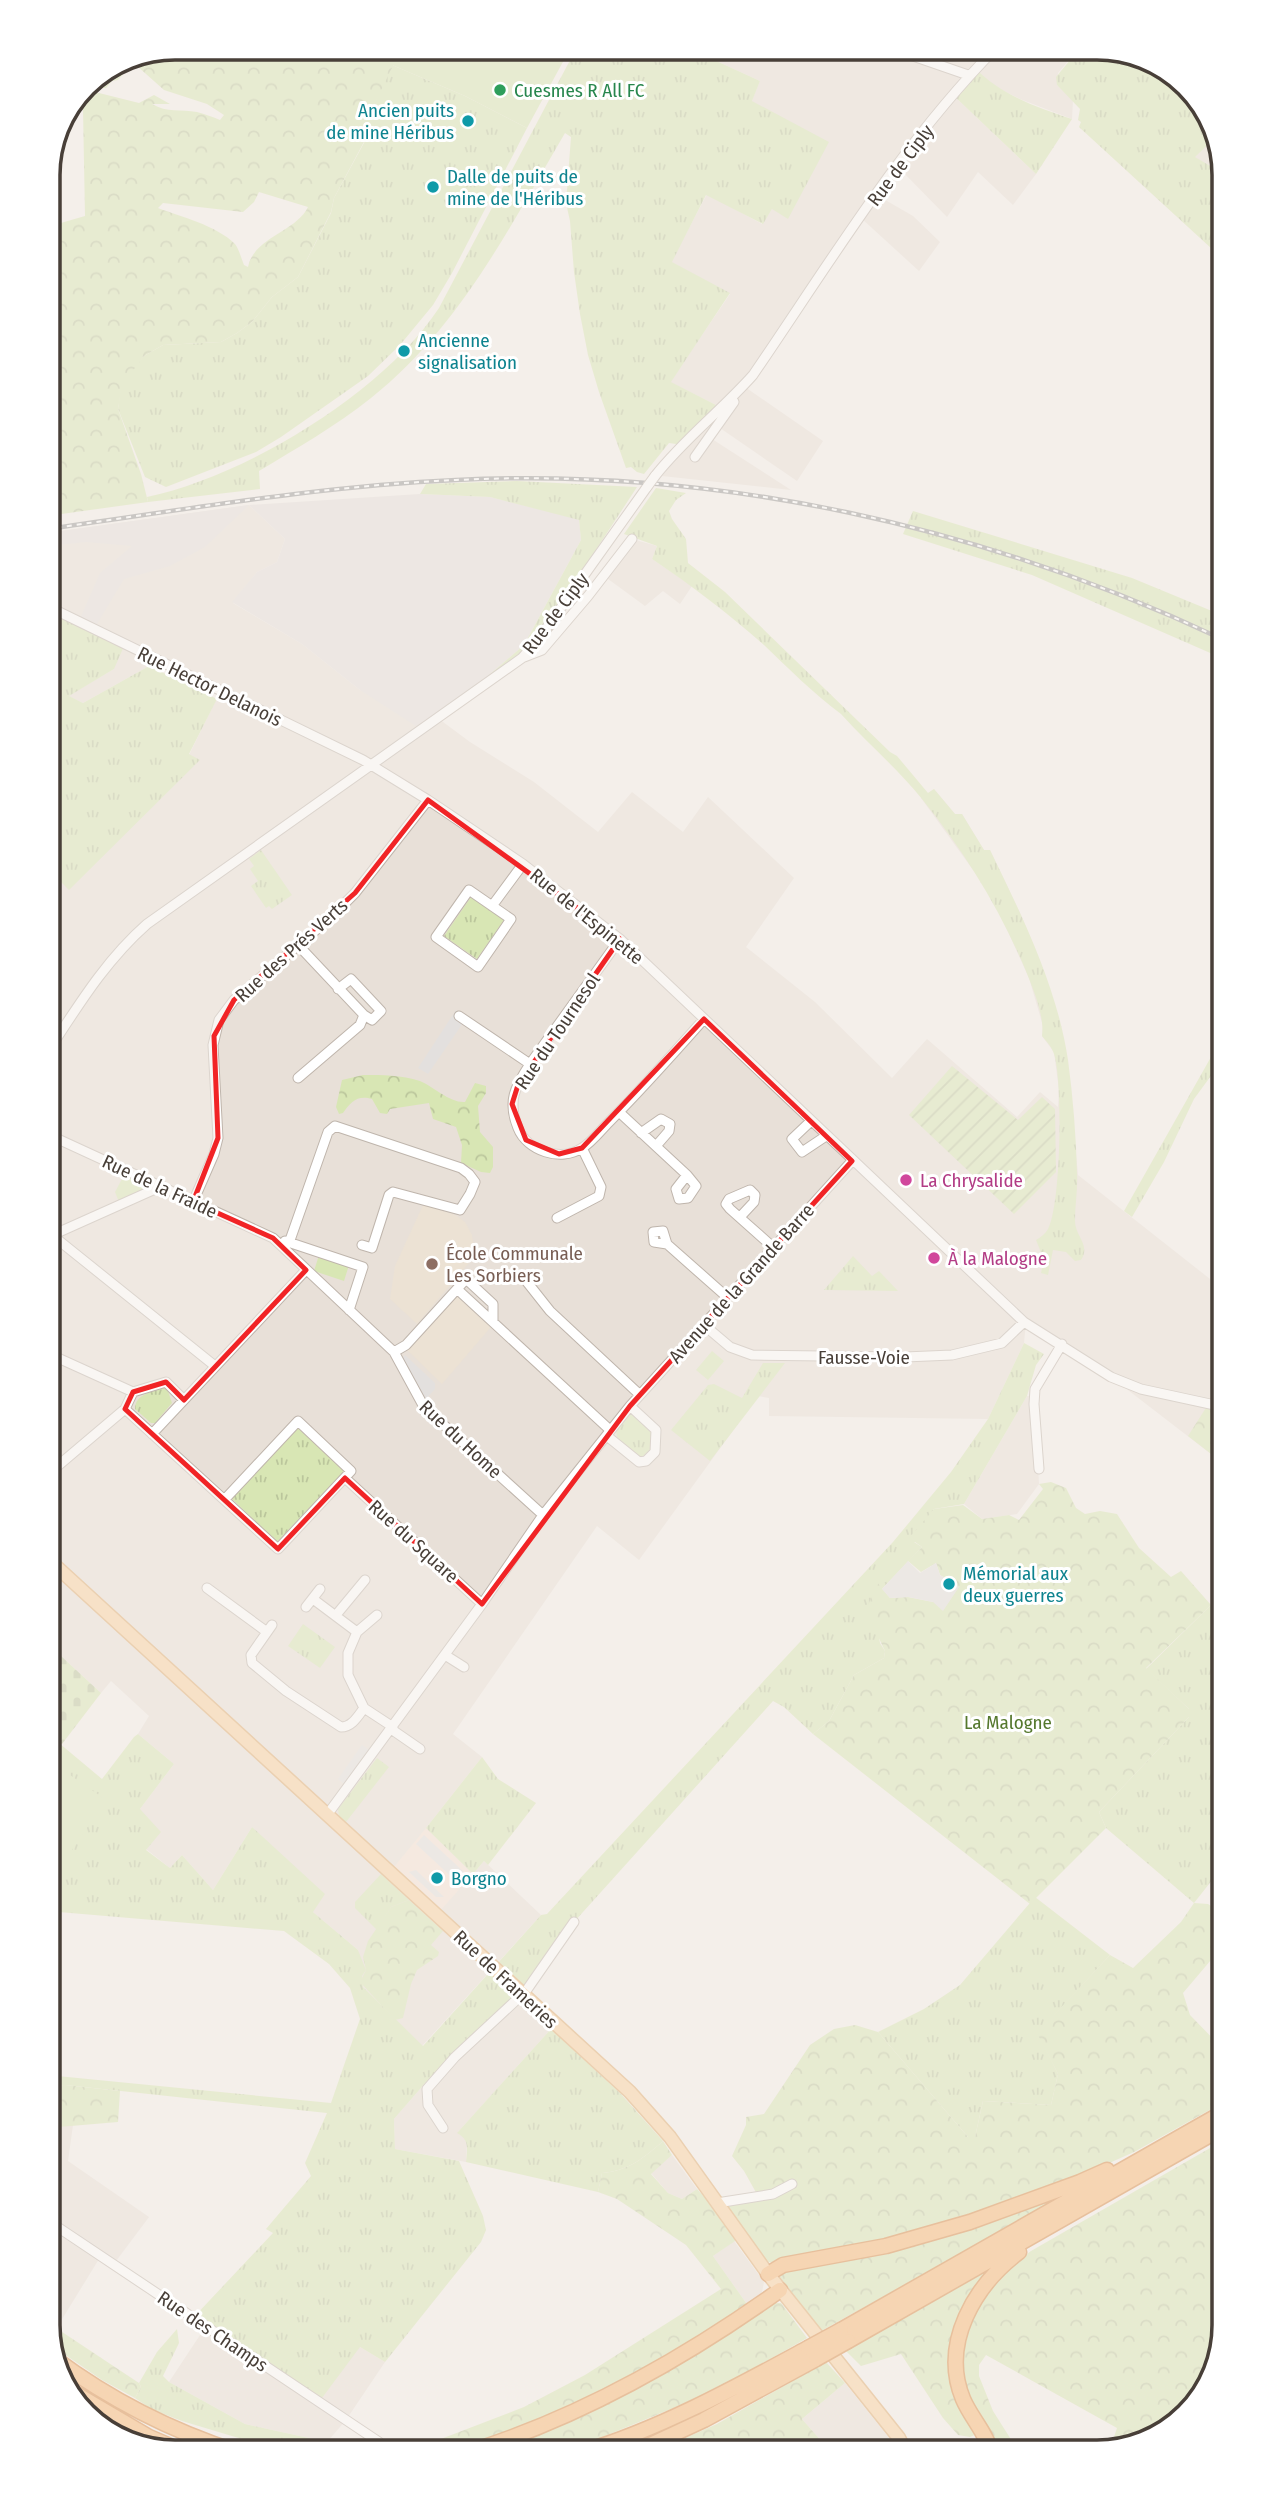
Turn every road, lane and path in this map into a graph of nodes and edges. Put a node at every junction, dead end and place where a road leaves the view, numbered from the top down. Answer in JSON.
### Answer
{"nodes":[{"id":1,"x":925,"y":60,"type":"edge"},
{"id":2,"x":984,"y":60,"type":"edge"},
{"id":3,"x":968,"y":75,"type":"junction"},
{"id":4,"x":753,"y":375,"type":"junction"},
{"id":5,"x":695,"y":457,"type":"dead end"},
{"id":6,"x":632,"y":538,"type":"dead end"},
{"id":7,"x":60,"y":612,"type":"edge"},
{"id":8,"x":522,"y":658,"type":"junction"},
{"id":9,"x":372,"y":766,"type":"junction"},
{"id":10,"x":428,"y":800,"type":"junction"},
{"id":11,"x":523,"y":864,"type":"junction"},
{"id":12,"x":492,"y":906,"type":"junction"},
{"id":13,"x":620,"y":939,"type":"junction"},
{"id":14,"x":299,"y":945,"type":"junction"},
{"id":15,"x":338,"y":989,"type":"junction"},
{"id":16,"x":364,"y":1016,"type":"junction"},
{"id":17,"x":459,"y":1016,"type":"dead end"},
{"id":18,"x":704,"y":1019,"type":"junction"},
{"id":19,"x":60,"y":1033,"type":"edge"},
{"id":20,"x":530,"y":1064,"type":"junction"},
{"id":21,"x":298,"y":1078,"type":"dead end"},
{"id":22,"x":619,"y":1112,"type":"junction"},
{"id":23,"x":811,"y":1121,"type":"junction"},
{"id":24,"x":641,"y":1133,"type":"junction"},
{"id":25,"x":826,"y":1136,"type":"junction"},
{"id":26,"x":60,"y":1140,"type":"edge"},
{"id":27,"x":656,"y":1146,"type":"junction"},
{"id":28,"x":582,"y":1148,"type":"junction"},
{"id":29,"x":852,"y":1161,"type":"junction"},
{"id":30,"x":687,"y":1175,"type":"dead end"},
{"id":31,"x":162,"y":1186,"type":"junction"},
{"id":32,"x":193,"y":1202,"type":"junction"},
{"id":33,"x":740,"y":1217,"type":"dead end"},
{"id":34,"x":557,"y":1218,"type":"dead end"},
{"id":35,"x":60,"y":1232,"type":"edge"},
{"id":36,"x":273,"y":1238,"type":"junction"},
{"id":37,"x":289,"y":1243,"type":"junction"},
{"id":38,"x":60,"y":1244,"type":"edge"},
{"id":39,"x":667,"y":1244,"type":"dead end"},
{"id":40,"x":362,"y":1245,"type":"dead end"},
{"id":41,"x":774,"y":1248,"type":"junction"},
{"id":42,"x":306,"y":1270,"type":"junction"},
{"id":43,"x":527,"y":1282,"type":"dead end"},
{"id":44,"x":728,"y":1298,"type":"junction"},
{"id":45,"x":349,"y":1310,"type":"junction"},
{"id":46,"x":1024,"y":1322,"type":"junction"},
{"id":47,"x":704,"y":1325,"type":"junction"},
{"id":48,"x":1062,"y":1344,"type":"junction"},
{"id":49,"x":394,"y":1352,"type":"junction"},
{"id":50,"x":60,"y":1359,"type":"edge"},
{"id":51,"x":215,"y":1366,"type":"junction"},
{"id":52,"x":133,"y":1392,"type":"junction"},
{"id":53,"x":639,"y":1394,"type":"junction"},
{"id":54,"x":184,"y":1400,"type":"junction"},
{"id":55,"x":1212,"y":1404,"type":"edge"},
{"id":56,"x":630,"y":1406,"type":"junction"},
{"id":57,"x":124,"y":1409,"type":"junction"},
{"id":58,"x":608,"y":1433,"type":"junction"},
{"id":59,"x":152,"y":1434,"type":"junction"},
{"id":60,"x":60,"y":1464,"type":"edge"},
{"id":61,"x":1040,"y":1469,"type":"dead end"},
{"id":62,"x":345,"y":1478,"type":"junction"},
{"id":63,"x":225,"y":1499,"type":"junction"},
{"id":64,"x":543,"y":1515,"type":"junction"},
{"id":65,"x":60,"y":1570,"type":"edge"},
{"id":66,"x":365,"y":1580,"type":"dead end"},
{"id":67,"x":207,"y":1588,"type":"dead end"},
{"id":68,"x":320,"y":1589,"type":"dead end"},
{"id":69,"x":313,"y":1599,"type":"junction"},
{"id":70,"x":482,"y":1604,"type":"junction"},
{"id":71,"x":306,"y":1608,"type":"dead end"},
{"id":72,"x":335,"y":1615,"type":"junction"},
{"id":73,"x":377,"y":1615,"type":"dead end"},
{"id":74,"x":357,"y":1632,"type":"junction"},
{"id":75,"x":445,"y":1655,"type":"junction"},
{"id":76,"x":464,"y":1667,"type":"dead end"},
{"id":77,"x":364,"y":1708,"type":"junction"},
{"id":78,"x":392,"y":1728,"type":"junction"},
{"id":79,"x":420,"y":1749,"type":"dead end"},
{"id":80,"x":327,"y":1815,"type":"junction"},
{"id":81,"x":574,"y":1922,"type":"dead end"},
{"id":82,"x":523,"y":1994,"type":"junction"},
{"id":83,"x":1212,"y":2119,"type":"edge"},
{"id":84,"x":443,"y":2128,"type":"dead end"},
{"id":85,"x":1212,"y":2134,"type":"edge"},
{"id":86,"x":1161,"y":2149,"type":"junction"},
{"id":87,"x":792,"y":2184,"type":"dead end"},
{"id":88,"x":717,"y":2203,"type":"junction"},
{"id":89,"x":60,"y":2229,"type":"edge"},
{"id":90,"x":1039,"y":2233,"type":"junction"},
{"id":91,"x":768,"y":2274,"type":"junction"},
{"id":92,"x":780,"y":2290,"type":"junction"},
{"id":93,"x":844,"y":2335,"type":"junction"},
{"id":94,"x":812,"y":2353,"type":"junction"},
{"id":95,"x":68,"y":2367,"type":"edge"},
{"id":96,"x":91,"y":2403,"type":"edge"},
{"id":97,"x":148,"y":2436,"type":"edge"},
{"id":98,"x":204,"y":2439,"type":"edge"},
{"id":99,"x":375,"y":2439,"type":"edge"},
{"id":100,"x":502,"y":2439,"type":"edge"},
{"id":101,"x":617,"y":2439,"type":"edge"},
{"id":102,"x":662,"y":2440,"type":"edge"},
{"id":103,"x":900,"y":2440,"type":"edge"},
{"id":104,"x":988,"y":2440,"type":"edge"}],
"edges":[{"from":1,"to":3,"type":"street"},
{"from":2,"to":3,"type":"street","name":"Rue de Ciply"},
{"from":3,"to":4,"type":"street","name":"Rue de Ciply"},
{"from":4,"to":5,"type":"street"},
{"from":4,"to":8,"type":"street","name":"Rue de Ciply","bridge":true},
{"from":6,"to":8,"type":"street"},
{"from":7,"to":9,"type":"street","name":"Rue Hector Delanois"},
{"from":8,"to":9,"type":"street","name":"Rue de Ciply"},
{"from":9,"to":10,"type":"street","name":"Rue de l'Espinette"},
{"from":9,"to":19,"type":"street","name":"Rue de Ciply"},
{"from":10,"to":11,"type":"street","name":"Rue de l'Espinette"},
{"from":10,"to":14,"type":"street","name":"Rue des Prés Verts"},
{"from":11,"to":12,"type":"street"},
{"from":11,"to":13,"type":"street","name":"Rue de l'Espinette"},
{"from":12,"to":12,"type":"street"},
{"from":13,"to":18,"type":"street","name":"Rue de l'Espinette"},
{"from":13,"to":20,"type":"street","name":"Rue du Tournesol"},
{"from":14,"to":15,"type":"street"},
{"from":14,"to":32,"type":"street","name":"Rue des Prés Verts"},
{"from":15,"to":16,"type":"street"},
{"from":15,"to":16,"type":"street"},
{"from":16,"to":21,"type":"street"},
{"from":17,"to":20,"type":"street"},
{"from":18,"to":22,"type":"street"},
{"from":18,"to":23,"type":"street","name":"Rue de l'Espinette"},
{"from":20,"to":28,"type":"street","name":"Rue du Tournesol"},
{"from":22,"to":24,"type":"street"},
{"from":22,"to":28,"type":"street"},
{"from":23,"to":25,"type":"street","name":"Rue de l'Espinette"},
{"from":23,"to":25,"type":"street"},
{"from":24,"to":27,"type":"street"},
{"from":24,"to":27,"type":"street"},
{"from":25,"to":29,"type":"street","name":"Rue de l'Espinette"},
{"from":26,"to":31,"type":"street","name":"Rue de la Fraide"},
{"from":27,"to":30,"type":"street"},
{"from":28,"to":34,"type":"street"},
{"from":29,"to":41,"type":"street","name":"Avenue de la Grande Barre"},
{"from":29,"to":46,"type":"street","name":"Rue de l'Espinette"},
{"from":31,"to":32,"type":"street","name":"Rue de la Fraide"},
{"from":31,"to":35,"type":"street"},
{"from":32,"to":36,"type":"street","name":"Rue de la Fraide"},
{"from":33,"to":41,"type":"street"},
{"from":36,"to":37,"type":"street","name":"Rue de la Fraide"},
{"from":36,"to":42,"type":"street","name":"Rue de la Fraide"},
{"from":37,"to":40,"type":"street"},
{"from":37,"to":45,"type":"street","name":"Rue de la Fraide"},
{"from":38,"to":51,"type":"street"},
{"from":39,"to":44,"type":"street"},
{"from":41,"to":44,"type":"street","name":"Avenue de la Grande Barre"},
{"from":42,"to":45,"type":"street","name":"Rue de la Fraide"},
{"from":42,"to":51,"type":"street"},
{"from":43,"to":53,"type":"street"},
{"from":44,"to":47,"type":"street","name":"Avenue de la Grande Barre"},
{"from":45,"to":49,"type":"street","name":"Rue de la Fraide"},
{"from":46,"to":47,"type":"street","name":"Fausse-Voie"},
{"from":46,"to":48,"type":"street","name":"Rue de l'Espinette"},
{"from":47,"to":53,"type":"street","name":"Avenue de la Grande Barre"},
{"from":48,"to":55,"type":"street","name":"Rue de l'Espinette"},
{"from":48,"to":61,"type":"street"},
{"from":49,"to":58,"type":"street"},
{"from":49,"to":64,"type":"street","name":"Rue du Home"},
{"from":50,"to":52,"type":"street"},
{"from":51,"to":54,"type":"street"},
{"from":52,"to":54,"type":"street"},
{"from":52,"to":57,"type":"street"},
{"from":53,"to":56,"type":"street","name":"Avenue de la Grande Barre"},
{"from":54,"to":59,"type":"street"},
{"from":56,"to":58,"type":"street","name":"Avenue de la Grande Barre"},
{"from":56,"to":58,"type":"street"},
{"from":57,"to":59,"type":"street"},
{"from":57,"to":60,"type":"street"},
{"from":58,"to":64,"type":"street","name":"Avenue de la Grande Barre"},
{"from":59,"to":63,"type":"street"},
{"from":62,"to":63,"type":"street"},
{"from":62,"to":63,"type":"street"},
{"from":62,"to":70,"type":"street","name":"Rue du Square"},
{"from":64,"to":70,"type":"street","name":"Avenue de la Grande Barre"},
{"from":65,"to":80,"type":"main road","name":"Rue de Frameries"},
{"from":66,"to":72,"type":"street"},
{"from":67,"to":77,"type":"street"},
{"from":68,"to":69,"type":"street"},
{"from":69,"to":71,"type":"street"},
{"from":69,"to":72,"type":"street"},
{"from":70,"to":75,"type":"street","name":"Avenue de la Grande Barre"},
{"from":72,"to":74,"type":"street"},
{"from":73,"to":74,"type":"street"},
{"from":74,"to":77,"type":"street"},
{"from":75,"to":76,"type":"street"},
{"from":75,"to":78,"type":"street","name":"Avenue de la Grande Barre"},
{"from":77,"to":78,"type":"street"},
{"from":78,"to":79,"type":"street"},
{"from":78,"to":80,"type":"street","name":"Avenue de la Grande Barre"},
{"from":80,"to":82,"type":"main road","name":"Rue de Frameries"},
{"from":81,"to":82,"type":"street"},
{"from":82,"to":84,"type":"street"},
{"from":82,"to":88,"type":"main road","name":"Rue de Frameries"},
{"from":83,"to":86,"type":"highway"},
{"from":85,"to":90,"type":"highway"},
{"from":86,"to":91,"type":"highway"},
{"from":86,"to":93,"type":"highway"},
{"from":87,"to":88,"type":"street"},
{"from":88,"to":91,"type":"main road","name":"Rue de Frameries"},
{"from":89,"to":99,"type":"street","name":"Rue des Champs"},
{"from":90,"to":93,"type":"highway"},
{"from":90,"to":104,"type":"highway"},
{"from":91,"to":92,"type":"main road","name":"Rue de Frameries"},
{"from":92,"to":100,"type":"highway"},
{"from":92,"to":103,"type":"main road","name":"Rue de Frameries"},
{"from":93,"to":94,"type":"highway","bridge":true},
{"from":94,"to":101,"type":"highway"},
{"from":94,"to":102,"type":"highway"},
{"from":95,"to":98,"type":"highway"},
{"from":96,"to":97,"type":"highway"}]}
